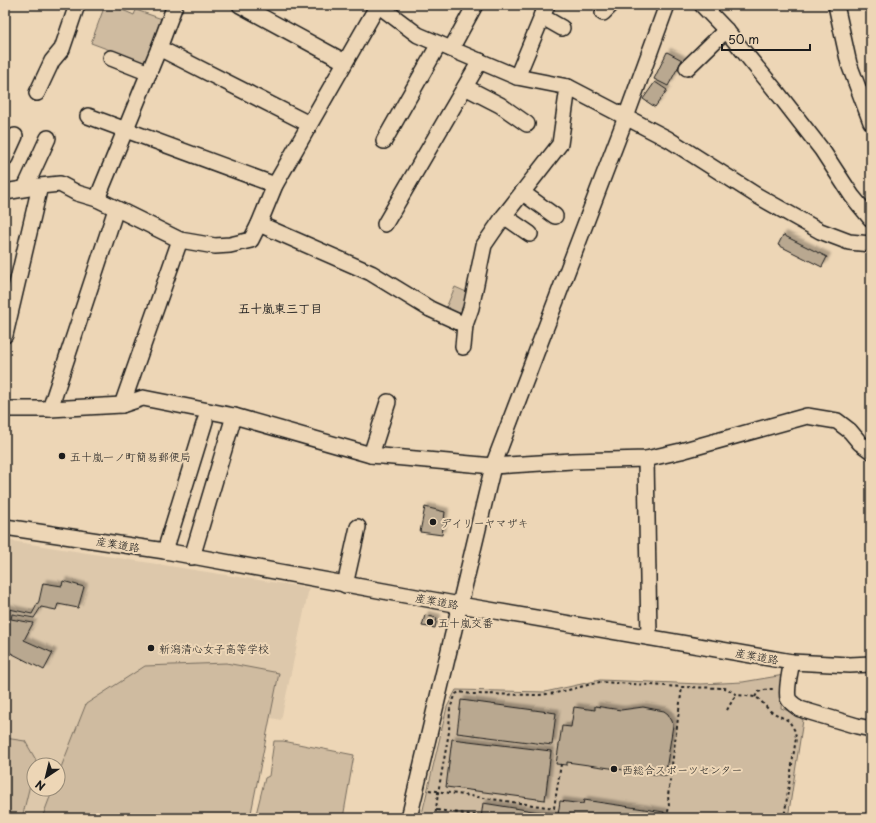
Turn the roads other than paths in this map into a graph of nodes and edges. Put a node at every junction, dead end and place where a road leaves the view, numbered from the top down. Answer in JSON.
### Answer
{"nodes":[{"id":1,"x":77,"y":5,"type":"edge"},
{"id":2,"x":175,"y":5,"type":"edge"},
{"id":3,"x":240,"y":5,"type":"edge"},
{"id":4,"x":378,"y":5,"type":"edge"},
{"id":5,"x":475,"y":5,"type":"edge"},
{"id":6,"x":667,"y":5,"type":"edge"},
{"id":7,"x":702,"y":5,"type":"edge"},
{"id":8,"x":836,"y":5,"type":"edge"},
{"id":9,"x":544,"y":11,"type":"edge"},
{"id":10,"x":562,"y":28,"type":"dead end"},
{"id":11,"x":726,"y":30,"type":"junction"},
{"id":12,"x":445,"y":46,"type":"junction"},
{"id":13,"x":159,"y":48,"type":"junction"},
{"id":14,"x":111,"y":58,"type":"dead end"},
{"id":15,"x":480,"y":61,"type":"junction"},
{"id":16,"x":345,"y":62,"type":"junction"},
{"id":17,"x":687,"y":68,"type":"dead end"},
{"id":18,"x":149,"y":73,"type":"junction"},
{"id":19,"x":517,"y":76,"type":"junction"},
{"id":20,"x":465,"y":87,"type":"junction"},
{"id":21,"x":568,"y":87,"type":"junction"},
{"id":22,"x":37,"y":93,"type":"dead end"},
{"id":23,"x":88,"y":116,"type":"dead end"},
{"id":24,"x":626,"y":117,"type":"junction"},
{"id":25,"x":871,"y":122,"type":"edge"},
{"id":26,"x":309,"y":124,"type":"junction"},
{"id":27,"x":527,"y":124,"type":"dead end"},
{"id":28,"x":125,"y":130,"type":"junction"},
{"id":29,"x":14,"y":136,"type":"dead end"},
{"id":30,"x":48,"y":138,"type":"dead end"},
{"id":31,"x":384,"y":141,"type":"dead end"},
{"id":32,"x":5,"y":158,"type":"edge"},
{"id":33,"x":275,"y":185,"type":"junction"},
{"id":34,"x":32,"y":187,"type":"junction"},
{"id":35,"x":5,"y":192,"type":"edge"},
{"id":36,"x":523,"y":193,"type":"junction"},
{"id":37,"x":97,"y":199,"type":"junction"},
{"id":38,"x":116,"y":209,"type":"junction"},
{"id":39,"x":504,"y":216,"type":"junction"},
{"id":40,"x":555,"y":216,"type":"dead end"},
{"id":41,"x":871,"y":219,"type":"edge"},
{"id":42,"x":259,"y":224,"type":"junction"},
{"id":43,"x":385,"y":224,"type":"dead end"},
{"id":44,"x":530,"y":234,"type":"dead end"},
{"id":45,"x":180,"y":240,"type":"junction"},
{"id":46,"x":871,"y":244,"type":"edge"},
{"id":47,"x":465,"y":325,"type":"junction"},
{"id":48,"x":5,"y":335,"type":"edge"},
{"id":49,"x":463,"y":347,"type":"dead end"},
{"id":50,"x":388,"y":402,"type":"dead end"},
{"id":51,"x":122,"y":405,"type":"junction"},
{"id":52,"x":5,"y":409,"type":"edge"},
{"id":53,"x":50,"y":409,"type":"junction"},
{"id":54,"x":234,"y":416,"type":"junction"},
{"id":55,"x":205,"y":421,"type":"dead end"},
{"id":56,"x":871,"y":451,"type":"edge"},
{"id":57,"x":371,"y":455,"type":"junction"},
{"id":58,"x":646,"y":459,"type":"junction"},
{"id":59,"x":493,"y":466,"type":"junction"},
{"id":60,"x":5,"y":527,"type":"edge"},
{"id":61,"x":358,"y":527,"type":"dead end"},
{"id":62,"x":165,"y":552,"type":"junction"},
{"id":63,"x":192,"y":557,"type":"junction"},
{"id":64,"x":345,"y":585,"type":"junction"},
{"id":65,"x":460,"y":605,"type":"junction"},
{"id":66,"x":648,"y":637,"type":"junction"},
{"id":67,"x":792,"y":662,"type":"junction"},
{"id":68,"x":871,"y":664,"type":"edge"},
{"id":69,"x":871,"y":729,"type":"edge"},
{"id":70,"x":408,"y":818,"type":"edge"}],
"edges":[{"from":1,"to":22,"type":"street"},
{"from":2,"to":13,"type":"street"},
{"from":3,"to":16,"type":"street"},
{"from":4,"to":12,"type":"street"},
{"from":4,"to":16,"type":"street"},
{"from":5,"to":12,"type":"street"},
{"from":6,"to":24,"type":"street"},
{"from":7,"to":11,"type":"street"},
{"from":8,"to":25,"type":"street"},
{"from":9,"to":10,"type":"street"},
{"from":9,"to":19,"type":"street"},
{"from":11,"to":17,"type":"street"},
{"from":11,"to":41,"type":"street"},
{"from":12,"to":15,"type":"street"},
{"from":12,"to":31,"type":"street"},
{"from":13,"to":18,"type":"street"},
{"from":13,"to":26,"type":"street"},
{"from":14,"to":18,"type":"street"},
{"from":15,"to":19,"type":"street"},
{"from":15,"to":20,"type":"street"},
{"from":16,"to":26,"type":"street"},
{"from":18,"to":28,"type":"street"},
{"from":19,"to":21,"type":"street"},
{"from":20,"to":27,"type":"street"},
{"from":20,"to":43,"type":"street"},
{"from":21,"to":24,"type":"street"},
{"from":21,"to":36,"type":"street"},
{"from":23,"to":28,"type":"street"},
{"from":24,"to":46,"type":"street"},
{"from":24,"to":59,"type":"street"},
{"from":26,"to":33,"type":"street"},
{"from":28,"to":33,"type":"street"},
{"from":28,"to":37,"type":"street"},
{"from":29,"to":32,"type":"street"},
{"from":30,"to":34,"type":"street"},
{"from":33,"to":42,"type":"street"},
{"from":34,"to":35,"type":"street"},
{"from":34,"to":37,"type":"street"},
{"from":34,"to":48,"type":"street"},
{"from":36,"to":39,"type":"street"},
{"from":36,"to":40,"type":"street"},
{"from":37,"to":38,"type":"street"},
{"from":38,"to":45,"type":"street"},
{"from":38,"to":53,"type":"street"},
{"from":39,"to":44,"type":"street"},
{"from":39,"to":47,"type":"street"},
{"from":42,"to":45,"type":"street"},
{"from":42,"to":47,"type":"street"},
{"from":45,"to":51,"type":"street"},
{"from":47,"to":49,"type":"street"},
{"from":50,"to":57,"type":"street"},
{"from":51,"to":53,"type":"street"},
{"from":51,"to":54,"type":"street"},
{"from":52,"to":53,"type":"street"},
{"from":54,"to":57,"type":"street"},
{"from":54,"to":63,"type":"street"},
{"from":55,"to":62,"type":"street"},
{"from":56,"to":58,"type":"street"},
{"from":57,"to":59,"type":"street"},
{"from":58,"to":59,"type":"street"},
{"from":58,"to":66,"type":"street"},
{"from":59,"to":65,"type":"street"},
{"from":60,"to":62,"type":"street","name":"産業道路"},
{"from":61,"to":64,"type":"street"},
{"from":62,"to":63,"type":"street","name":"産業道路"},
{"from":63,"to":64,"type":"street","name":"産業道路"},
{"from":64,"to":65,"type":"street","name":"産業道路"},
{"from":65,"to":66,"type":"street","name":"産業道路"},
{"from":65,"to":70,"type":"street"},
{"from":66,"to":67,"type":"street","name":"産業道路"},
{"from":67,"to":68,"type":"street","name":"産業道路"},
{"from":67,"to":69,"type":"street"}]}
